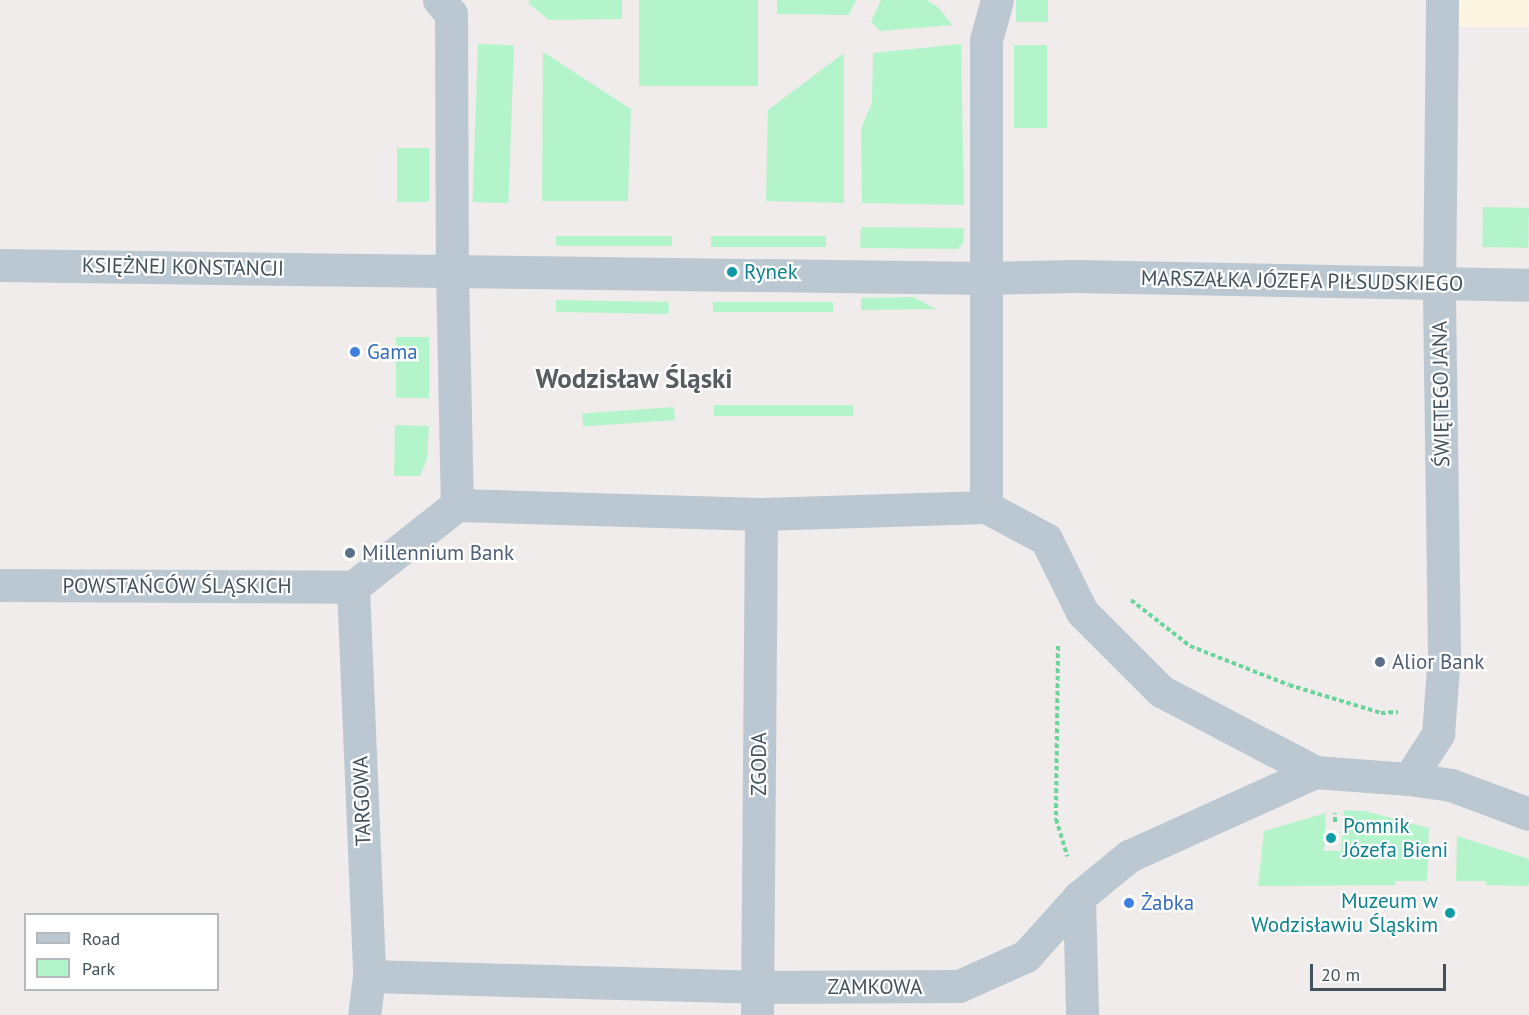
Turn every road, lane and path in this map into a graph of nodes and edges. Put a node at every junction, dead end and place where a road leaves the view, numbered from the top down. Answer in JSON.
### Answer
{"nodes":[{"id":1,"x":997,"y":0,"type":"edge"},
{"id":2,"x":1442,"y":0,"type":"edge"},
{"id":3,"x":445,"y":7,"type":"edge"},
{"id":4,"x":0,"y":265,"type":"edge"},
{"id":5,"x":452,"y":272,"type":"junction"},
{"id":6,"x":985,"y":278,"type":"junction"},
{"id":7,"x":1440,"y":284,"type":"junction"},
{"id":8,"x":1529,"y":285,"type":"edge"},
{"id":9,"x":457,"y":505,"type":"junction"},
{"id":10,"x":986,"y":507,"type":"junction"},
{"id":11,"x":761,"y":514,"type":"junction"},
{"id":12,"x":0,"y":585,"type":"edge"},
{"id":13,"x":353,"y":587,"type":"junction"},
{"id":14,"x":1129,"y":598,"type":"dead end"},
{"id":15,"x":1058,"y":640,"type":"dead end"},
{"id":16,"x":1438,"y":734,"type":"junction"},
{"id":17,"x":1315,"y":772,"type":"junction"},
{"id":18,"x":1408,"y":779,"type":"junction"},
{"id":19,"x":1529,"y":814,"type":"edge"},
{"id":20,"x":1079,"y":897,"type":"junction"},
{"id":21,"x":369,"y":976,"type":"junction"},
{"id":22,"x":757,"y":1001,"type":"edge"},
{"id":23,"x":363,"y":1015,"type":"edge"},
{"id":24,"x":1082,"y":1015,"type":"edge"}],
"edges":[{"from":1,"to":6,"type":"street"},
{"from":2,"to":7,"type":"street","name":"ŚWIĘTEGO JANA"},
{"from":3,"to":5,"type":"street"},
{"from":4,"to":5,"type":"street","name":"KSIĘŻNEJ KONSTANCJI"},
{"from":5,"to":6,"type":"street"},
{"from":5,"to":9,"type":"street"},
{"from":6,"to":7,"type":"street","name":"MARSZAŁKA JÓZEFA PIŁSUDSKIEGO"},
{"from":6,"to":10,"type":"street"},
{"from":7,"to":8,"type":"street","name":"MARSZAŁKA JÓZEFA PIŁSUDSKIEGO"},
{"from":7,"to":16,"type":"street","name":"ŚWIĘTEGO JANA"},
{"from":9,"to":11,"type":"street"},
{"from":9,"to":13,"type":"street"},
{"from":10,"to":11,"type":"street"},
{"from":10,"to":17,"type":"street"},
{"from":11,"to":22,"type":"street","name":"ZGODA"},
{"from":12,"to":13,"type":"street","name":"POWSTAŃCÓW ŚLĄSKICH"},
{"from":13,"to":21,"type":"street","name":"TARGOWA"},
{"from":14,"to":16,"type":"path"},
{"from":15,"to":20,"type":"path"},
{"from":16,"to":18,"type":"street","name":"ŚWIĘTEGO JANA"},
{"from":17,"to":18,"type":"street"},
{"from":17,"to":20,"type":"street","name":"ZAMKOWA"},
{"from":18,"to":19,"type":"street"},
{"from":20,"to":22,"type":"street","name":"ZAMKOWA"},
{"from":20,"to":24,"type":"street"},
{"from":21,"to":22,"type":"street","name":"ZAMKOWA"},
{"from":21,"to":23,"type":"street","name":"TARGOWA"}]}
